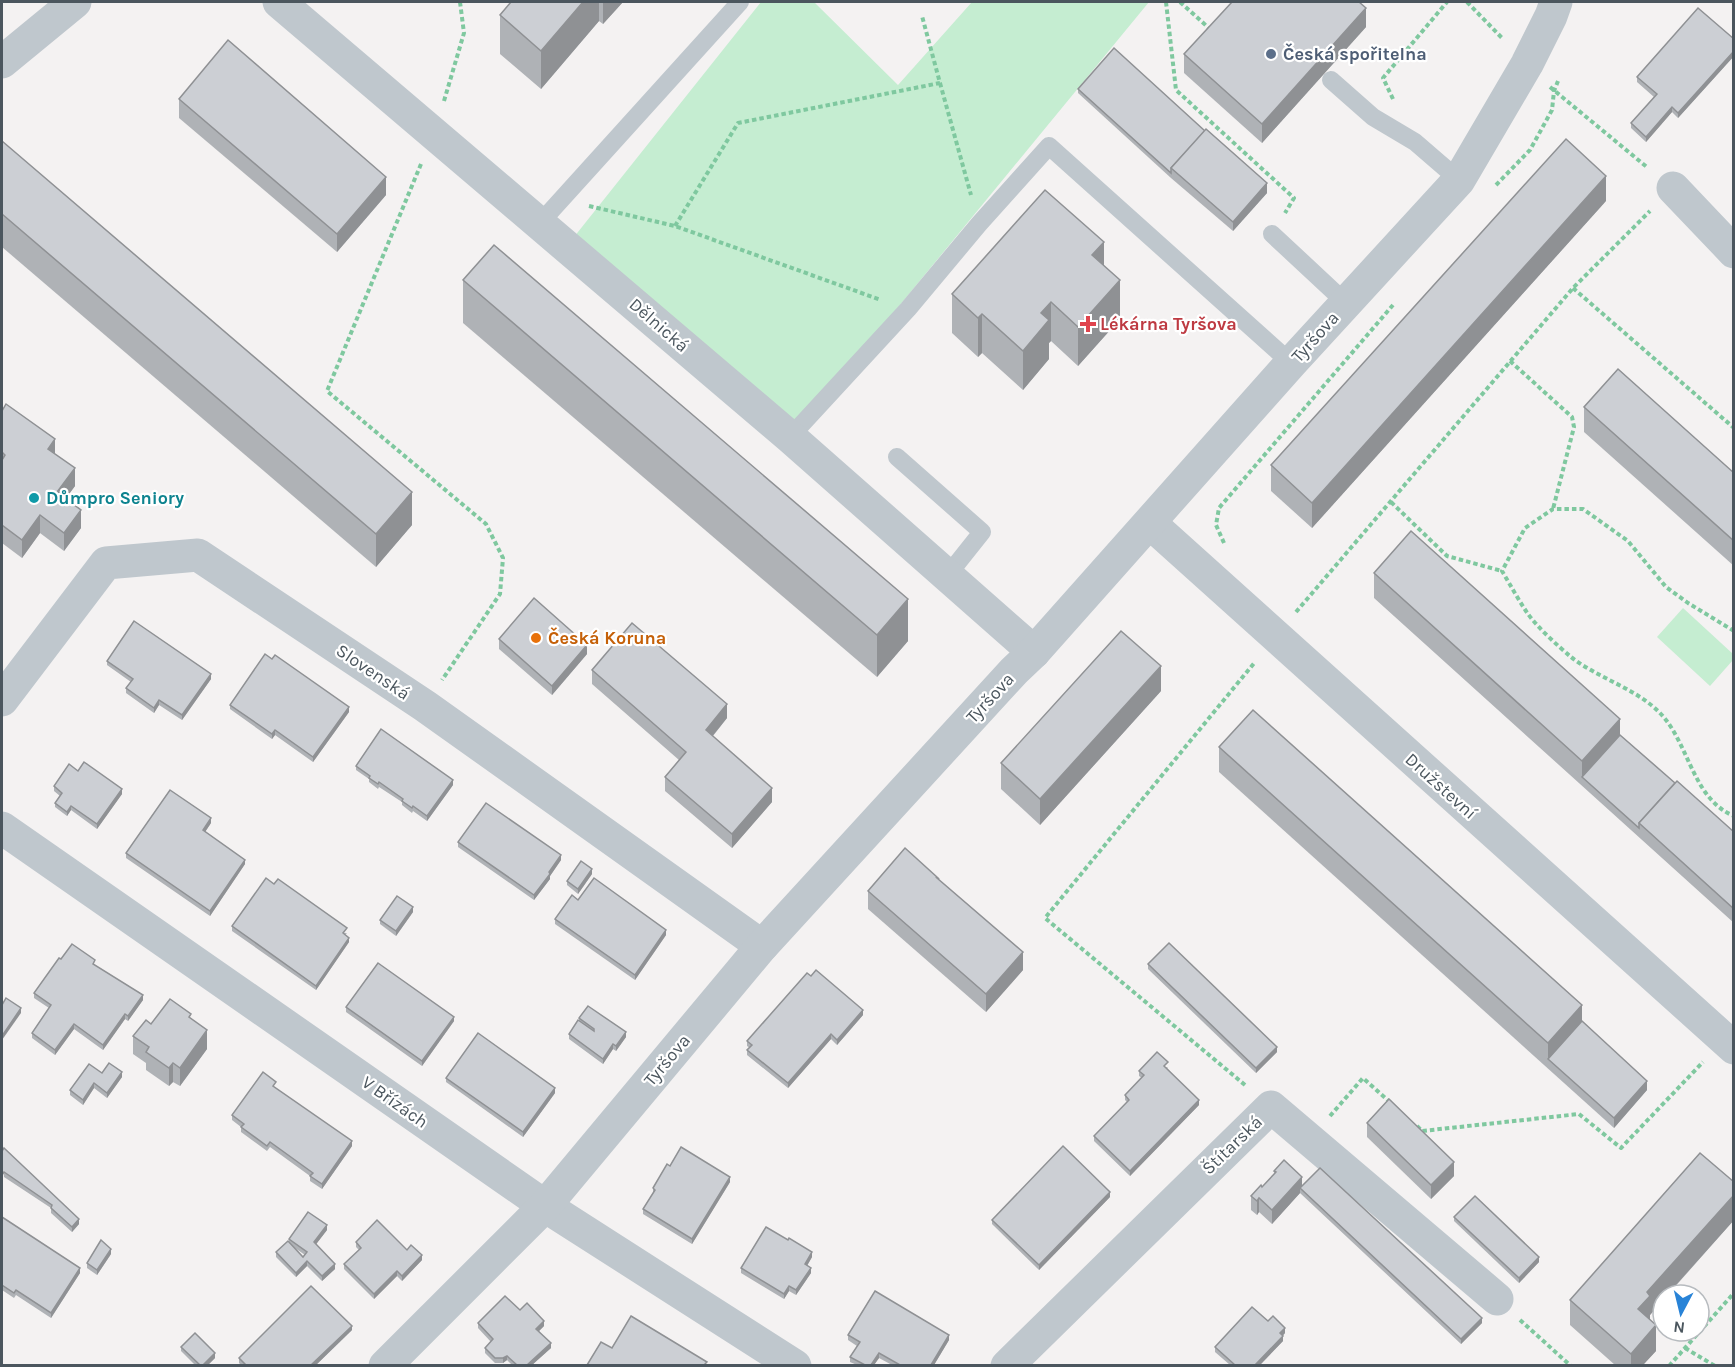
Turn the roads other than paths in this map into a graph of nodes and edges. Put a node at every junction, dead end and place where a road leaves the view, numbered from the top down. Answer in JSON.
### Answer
{"nodes":[{"id":1,"x":75,"y":2,"type":"edge"},
{"id":2,"x":279,"y":2,"type":"edge"},
{"id":3,"x":740,"y":2,"type":"edge"},
{"id":4,"x":1556,"y":2,"type":"edge"},
{"id":5,"x":2,"y":62,"type":"edge"},
{"id":6,"x":1331,"y":80,"type":"edge"},
{"id":7,"x":1459,"y":180,"type":"junction"},
{"id":8,"x":1673,"y":188,"type":"road end"},
{"id":9,"x":550,"y":211,"type":"junction"},
{"id":10,"x":1272,"y":234,"type":"road end"},
{"id":11,"x":1734,"y":252,"type":"edge"},
{"id":12,"x":1346,"y":303,"type":"junction"},
{"id":13,"x":1291,"y":363,"type":"junction"},
{"id":14,"x":790,"y":437,"type":"junction"},
{"id":15,"x":897,"y":457,"type":"dead end"},
{"id":16,"x":1150,"y":523,"type":"junction"},
{"id":17,"x":947,"y":576,"type":"junction"},
{"id":18,"x":1034,"y":652,"type":"junction"},
{"id":19,"x":2,"y":700,"type":"edge"},
{"id":20,"x":2,"y":828,"type":"edge"},
{"id":21,"x":762,"y":946,"type":"junction"},
{"id":22,"x":1729,"y":1044,"type":"edge"},
{"id":23,"x":545,"y":1206,"type":"junction"},
{"id":24,"x":1497,"y":1299,"type":"road end"},
{"id":25,"x":385,"y":1365,"type":"edge"},
{"id":26,"x":795,"y":1365,"type":"edge"},
{"id":27,"x":1007,"y":1365,"type":"edge"}],
"edges":[{"from":1,"to":5,"type":"street"},
{"from":2,"to":9,"type":"street","name":"Dělnická"},
{"from":3,"to":9,"type":"lane"},
{"from":4,"to":7,"type":"street","name":"Tyršova"},
{"from":6,"to":7,"type":"lane"},
{"from":7,"to":12,"type":"street","name":"Tyršova"},
{"from":8,"to":11,"type":"street"},
{"from":9,"to":14,"type":"street","name":"Dělnická"},
{"from":10,"to":12,"type":"lane"},
{"from":12,"to":13,"type":"street","name":"Tyršova"},
{"from":13,"to":14,"type":"lane"},
{"from":13,"to":16,"type":"street","name":"Tyršova"},
{"from":14,"to":17,"type":"street","name":"Dělnická"},
{"from":15,"to":17,"type":"lane"},
{"from":16,"to":18,"type":"street","name":"Tyršova"},
{"from":16,"to":22,"type":"street","name":"Družstevní"},
{"from":17,"to":18,"type":"street","name":"Dělnická"},
{"from":18,"to":21,"type":"street","name":"Tyršova"},
{"from":19,"to":21,"type":"street","name":"Slovenská"},
{"from":20,"to":23,"type":"street","name":"V Břízách"},
{"from":21,"to":23,"type":"street","name":"Tyršova"},
{"from":23,"to":25,"type":"street","name":"Tyršova"},
{"from":23,"to":26,"type":"street","name":"V Břízách"},
{"from":24,"to":27,"type":"street","name":"Štítarská"}]}
